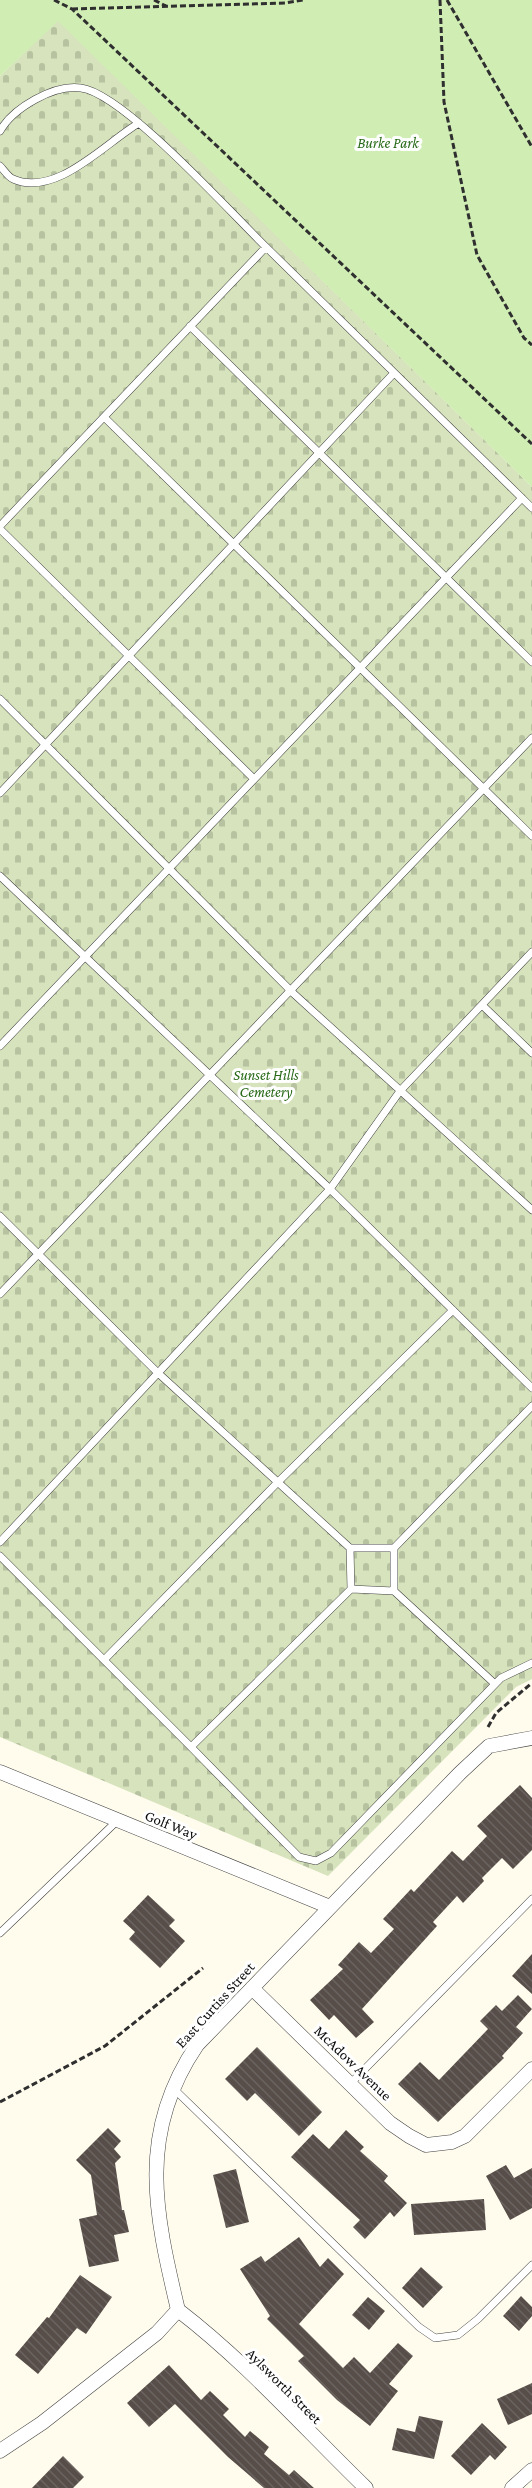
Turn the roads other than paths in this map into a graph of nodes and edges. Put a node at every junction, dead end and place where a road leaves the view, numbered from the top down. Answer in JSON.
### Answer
{"nodes":[{"id":1,"x":138,"y":123,"type":"junction"},
{"id":2,"x":0,"y":130,"type":"edge"},
{"id":3,"x":0,"y":166,"type":"edge"},
{"id":4,"x":266,"y":247,"type":"junction"},
{"id":5,"x":190,"y":326,"type":"junction"},
{"id":6,"x":394,"y":373,"type":"junction"},
{"id":7,"x":104,"y":417,"type":"junction"},
{"id":8,"x":319,"y":453,"type":"junction"},
{"id":9,"x":522,"y":498,"type":"junction"},
{"id":10,"x":532,"y":508,"type":"edge"},
{"id":11,"x":0,"y":528,"type":"edge"},
{"id":12,"x":234,"y":544,"type":"junction"},
{"id":13,"x":446,"y":578,"type":"junction"},
{"id":14,"x":129,"y":656,"type":"junction"},
{"id":15,"x":532,"y":662,"type":"edge"},
{"id":16,"x":360,"y":668,"type":"junction"},
{"id":17,"x":0,"y":699,"type":"edge"},
{"id":18,"x":532,"y":738,"type":"edge"},
{"id":19,"x":45,"y":745,"type":"junction"},
{"id":20,"x":254,"y":779,"type":"junction"},
{"id":21,"x":483,"y":789,"type":"junction"},
{"id":22,"x":0,"y":793,"type":"edge"},
{"id":23,"x":532,"y":837,"type":"edge"},
{"id":24,"x":169,"y":868,"type":"junction"},
{"id":25,"x":0,"y":876,"type":"edge"},
{"id":26,"x":532,"y":952,"type":"edge"},
{"id":27,"x":85,"y":956,"type":"junction"},
{"id":28,"x":290,"y":990,"type":"junction"},
{"id":29,"x":482,"y":1005,"type":"junction"},
{"id":30,"x":0,"y":1046,"type":"edge"},
{"id":31,"x":532,"y":1053,"type":"edge"},
{"id":32,"x":209,"y":1074,"type":"junction"},
{"id":33,"x":400,"y":1091,"type":"junction"},
{"id":34,"x":330,"y":1189,"type":"junction"},
{"id":35,"x":532,"y":1210,"type":"edge"},
{"id":36,"x":0,"y":1216,"type":"edge"},
{"id":37,"x":38,"y":1254,"type":"junction"},
{"id":38,"x":0,"y":1294,"type":"edge"},
{"id":39,"x":453,"y":1310,"type":"junction"},
{"id":40,"x":158,"y":1373,"type":"junction"},
{"id":41,"x":532,"y":1388,"type":"edge"},
{"id":42,"x":532,"y":1406,"type":"edge"},
{"id":43,"x":278,"y":1482,"type":"junction"},
{"id":44,"x":0,"y":1542,"type":"edge"},
{"id":45,"x":350,"y":1548,"type":"junction"},
{"id":46,"x":394,"y":1548,"type":"junction"},
{"id":47,"x":0,"y":1556,"type":"edge"},
{"id":48,"x":351,"y":1589,"type":"junction"},
{"id":49,"x":394,"y":1591,"type":"junction"},
{"id":50,"x":104,"y":1660,"type":"junction"},
{"id":51,"x":532,"y":1663,"type":"edge"},
{"id":52,"x":495,"y":1684,"type":"junction"},
{"id":53,"x":532,"y":1738,"type":"edge"},
{"id":54,"x":191,"y":1747,"type":"junction"},
{"id":55,"x":0,"y":1772,"type":"edge"},
{"id":56,"x":117,"y":1821,"type":"junction"},
{"id":57,"x":532,"y":1899,"type":"edge"},
{"id":58,"x":330,"y":1907,"type":"junction"},
{"id":59,"x":0,"y":1932,"type":"edge"},
{"id":60,"x":252,"y":1988,"type":"junction"},
{"id":61,"x":532,"y":2069,"type":"edge"},
{"id":62,"x":350,"y":2084,"type":"junction"},
{"id":63,"x":172,"y":2088,"type":"junction"},
{"id":64,"x":532,"y":2265,"type":"edge"},
{"id":65,"x":178,"y":2310,"type":"junction"},
{"id":66,"x":0,"y":2451,"type":"edge"},
{"id":67,"x":532,"y":2470,"type":"edge"},
{"id":68,"x":366,"y":2488,"type":"edge"},
{"id":69,"x":512,"y":2488,"type":"edge"}],
"edges":[{"from":1,"to":2,"type":"lane"},
{"from":1,"to":3,"type":"lane"},
{"from":1,"to":4,"type":"lane"},
{"from":4,"to":5,"type":"lane"},
{"from":4,"to":6,"type":"lane"},
{"from":5,"to":7,"type":"lane"},
{"from":5,"to":8,"type":"lane"},
{"from":6,"to":8,"type":"lane"},
{"from":6,"to":9,"type":"lane"},
{"from":7,"to":11,"type":"lane"},
{"from":7,"to":12,"type":"lane"},
{"from":8,"to":12,"type":"lane"},
{"from":8,"to":13,"type":"lane"},
{"from":9,"to":10,"type":"lane"},
{"from":9,"to":13,"type":"lane"},
{"from":11,"to":14,"type":"lane"},
{"from":12,"to":14,"type":"lane"},
{"from":12,"to":16,"type":"lane"},
{"from":13,"to":15,"type":"lane"},
{"from":13,"to":16,"type":"lane"},
{"from":14,"to":19,"type":"lane"},
{"from":14,"to":20,"type":"lane"},
{"from":16,"to":20,"type":"lane"},
{"from":16,"to":21,"type":"lane"},
{"from":17,"to":19,"type":"lane"},
{"from":18,"to":21,"type":"lane"},
{"from":19,"to":22,"type":"lane"},
{"from":19,"to":24,"type":"lane"},
{"from":20,"to":24,"type":"lane"},
{"from":21,"to":23,"type":"lane"},
{"from":21,"to":28,"type":"lane"},
{"from":24,"to":27,"type":"lane"},
{"from":24,"to":28,"type":"lane"},
{"from":25,"to":27,"type":"lane"},
{"from":26,"to":29,"type":"lane"},
{"from":27,"to":30,"type":"lane"},
{"from":27,"to":32,"type":"lane"},
{"from":28,"to":32,"type":"lane"},
{"from":28,"to":33,"type":"lane"},
{"from":29,"to":31,"type":"lane"},
{"from":29,"to":33,"type":"lane"},
{"from":32,"to":34,"type":"lane"},
{"from":32,"to":37,"type":"lane"},
{"from":33,"to":34,"type":"lane"},
{"from":33,"to":35,"type":"lane"},
{"from":34,"to":39,"type":"lane"},
{"from":34,"to":40,"type":"lane"},
{"from":36,"to":37,"type":"lane"},
{"from":37,"to":38,"type":"lane"},
{"from":37,"to":40,"type":"lane"},
{"from":39,"to":41,"type":"lane"},
{"from":39,"to":43,"type":"lane"},
{"from":40,"to":43,"type":"lane"},
{"from":40,"to":44,"type":"lane"},
{"from":42,"to":46,"type":"lane"},
{"from":43,"to":45,"type":"lane"},
{"from":43,"to":50,"type":"lane"},
{"from":45,"to":46,"type":"lane"},
{"from":45,"to":48,"type":"lane"},
{"from":46,"to":49,"type":"lane"},
{"from":47,"to":50,"type":"lane"},
{"from":48,"to":49,"type":"lane"},
{"from":48,"to":54,"type":"lane"},
{"from":49,"to":52,"type":"lane"},
{"from":50,"to":54,"type":"lane"},
{"from":51,"to":52,"type":"lane"},
{"from":52,"to":54,"type":"lane"},
{"from":53,"to":58,"type":"street","name":"East Curtiss Street"},
{"from":55,"to":56,"type":"street","name":"Golf Way"},
{"from":56,"to":58,"type":"street","name":"Golf Way"},
{"from":56,"to":59,"type":"lane"},
{"from":57,"to":62,"type":"lane"},
{"from":58,"to":60,"type":"street","name":"East Curtiss Street"},
{"from":60,"to":62,"type":"street","name":"McAdow Avenue"},
{"from":60,"to":63,"type":"street","name":"East Curtiss Street"},
{"from":61,"to":62,"type":"street","name":"McAdow Avenue"},
{"from":63,"to":64,"type":"lane"},
{"from":63,"to":65,"type":"street","name":"East Curtiss Street"},
{"from":65,"to":66,"type":"street"},
{"from":65,"to":68,"type":"street","name":"Aylsworth Street"},
{"from":67,"to":69,"type":"street"}]}
